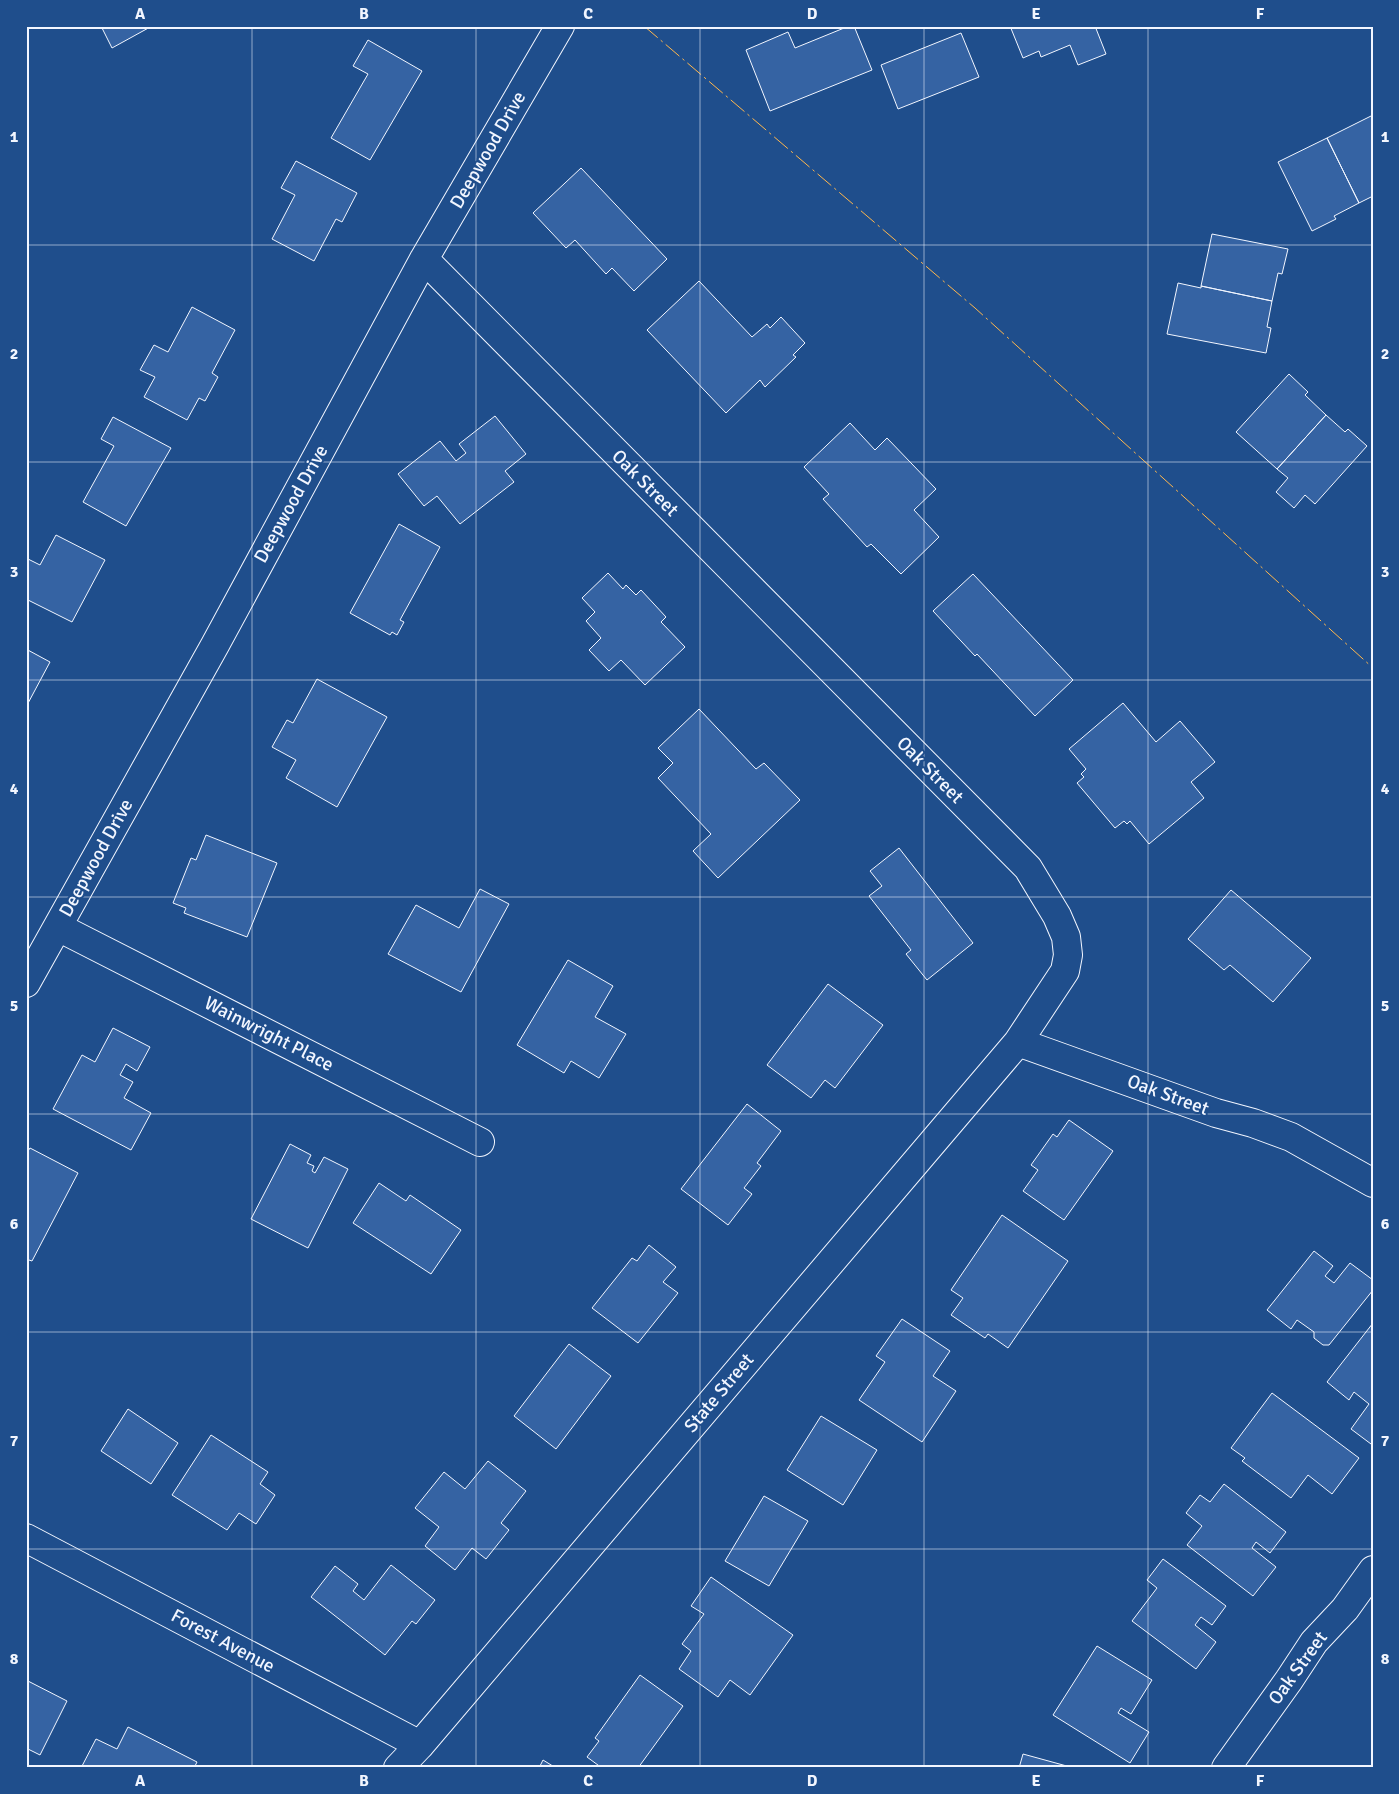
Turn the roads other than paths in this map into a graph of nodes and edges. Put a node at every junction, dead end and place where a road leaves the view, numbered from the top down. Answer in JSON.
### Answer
{"nodes":[{"id":1,"x":560,"y":26,"type":"edge"},
{"id":2,"x":424,"y":259,"type":"junction"},
{"id":3,"x":58,"y":927,"type":"junction"},
{"id":4,"x":26,"y":984,"type":"edge"},
{"id":5,"x":1018,"y":1042,"type":"junction"},
{"id":6,"x":480,"y":1142,"type":"dead end"},
{"id":7,"x":1373,"y":1184,"type":"edge"},
{"id":8,"x":26,"y":1538,"type":"edge"},
{"id":9,"x":1373,"y":1570,"type":"edge"},
{"id":10,"x":417,"y":1756,"type":"edge"},
{"id":11,"x":398,"y":1768,"type":"edge"},
{"id":12,"x":1226,"y":1768,"type":"edge"}],
"edges":[{"from":1,"to":2,"type":"street","name":"Deepwood Drive"},
{"from":2,"to":3,"type":"street","name":"Deepwood Drive"},
{"from":2,"to":5,"type":"street","name":"Oak Street"},
{"from":3,"to":4,"type":"street","name":"Deepwood Drive"},
{"from":3,"to":6,"type":"street","name":"Wainwright Place"},
{"from":5,"to":7,"type":"street","name":"Oak Street"},
{"from":5,"to":10,"type":"street","name":"State Street"},
{"from":8,"to":10,"type":"street","name":"Forest Avenue"},
{"from":9,"to":12,"type":"street","name":"Oak Street"},
{"from":10,"to":11,"type":"street","name":"State Street"}]}
